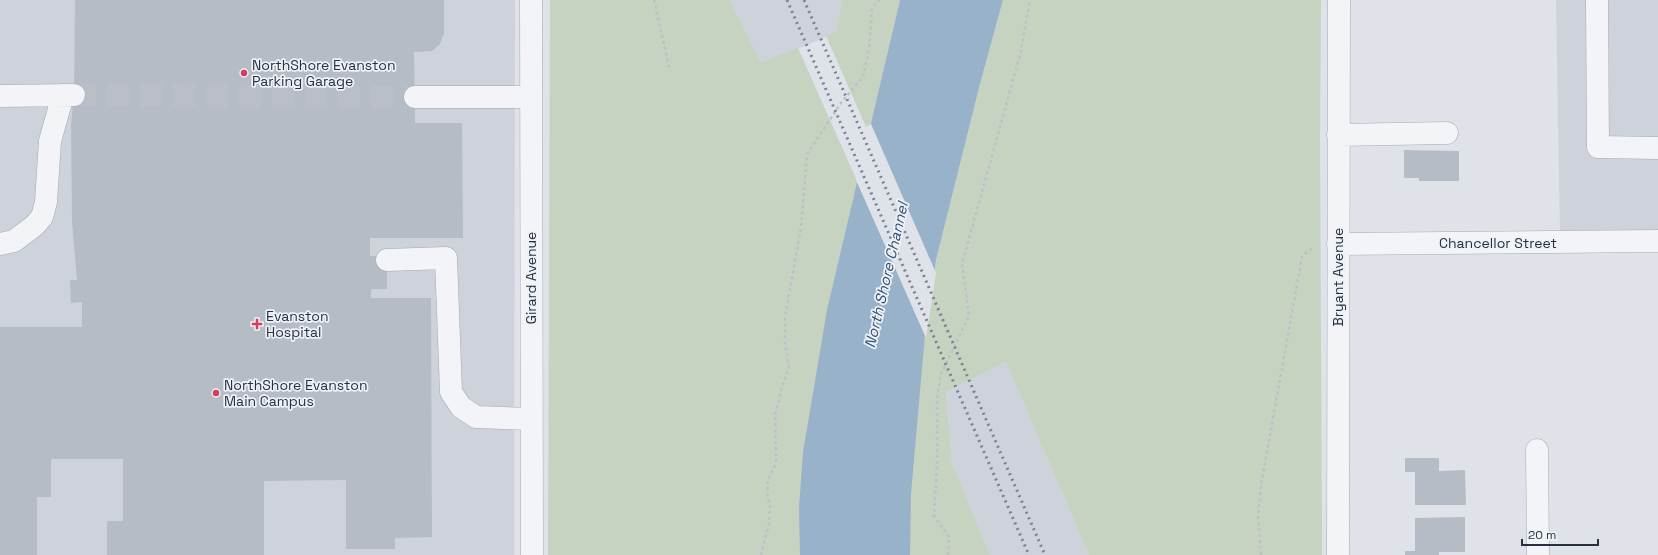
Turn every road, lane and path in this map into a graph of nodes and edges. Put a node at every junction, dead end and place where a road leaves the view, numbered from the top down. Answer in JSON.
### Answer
{"nodes":[{"id":1,"x":531,"y":0,"type":"edge"},
{"id":2,"x":654,"y":0,"type":"edge"},
{"id":3,"x":880,"y":0,"type":"edge"},
{"id":4,"x":1030,"y":0,"type":"edge"},
{"id":5,"x":1339,"y":0,"type":"edge"},
{"id":6,"x":1598,"y":0,"type":"edge"},
{"id":7,"x":670,"y":71,"type":"dead end"},
{"id":8,"x":0,"y":96,"type":"edge"},
{"id":9,"x":414,"y":97,"type":"tunnel mouth"},
{"id":10,"x":531,"y":97,"type":"junction"},
{"id":11,"x":1447,"y":134,"type":"dead end"},
{"id":12,"x":1338,"y":135,"type":"junction"},
{"id":13,"x":1658,"y":148,"type":"edge"},
{"id":14,"x":1658,"y":241,"type":"edge"},
{"id":15,"x":0,"y":244,"type":"edge"},
{"id":16,"x":1338,"y":244,"type":"junction"},
{"id":17,"x":387,"y":260,"type":"dead end"},
{"id":18,"x":532,"y":418,"type":"junction"},
{"id":19,"x":1537,"y":450,"type":"dead end"},
{"id":20,"x":532,"y":555,"type":"edge"},
{"id":21,"x":761,"y":555,"type":"edge"},
{"id":22,"x":948,"y":555,"type":"edge"},
{"id":23,"x":1261,"y":555,"type":"edge"},
{"id":24,"x":1338,"y":555,"type":"edge"},
{"id":25,"x":1538,"y":555,"type":"edge"}],
"edges":[{"from":1,"to":10,"type":"street","name":"Girard Avenue"},
{"from":2,"to":7,"type":"path"},
{"from":3,"to":21,"type":"path"},
{"from":4,"to":22,"type":"path"},
{"from":5,"to":12,"type":"street","name":"Bryant Avenue"},
{"from":6,"to":13,"type":"street"},
{"from":8,"to":15,"type":"street"},
{"from":9,"to":10,"type":"street"},
{"from":10,"to":18,"type":"street","name":"Girard Avenue"},
{"from":11,"to":12,"type":"street"},
{"from":12,"to":16,"type":"street","name":"Bryant Avenue"},
{"from":14,"to":16,"type":"street","name":"Chancellor Street"},
{"from":16,"to":23,"type":"path"},
{"from":16,"to":24,"type":"street","name":"Bryant Avenue"},
{"from":17,"to":18,"type":"street"},
{"from":18,"to":20,"type":"street","name":"Girard Avenue"},
{"from":19,"to":25,"type":"street"}]}
